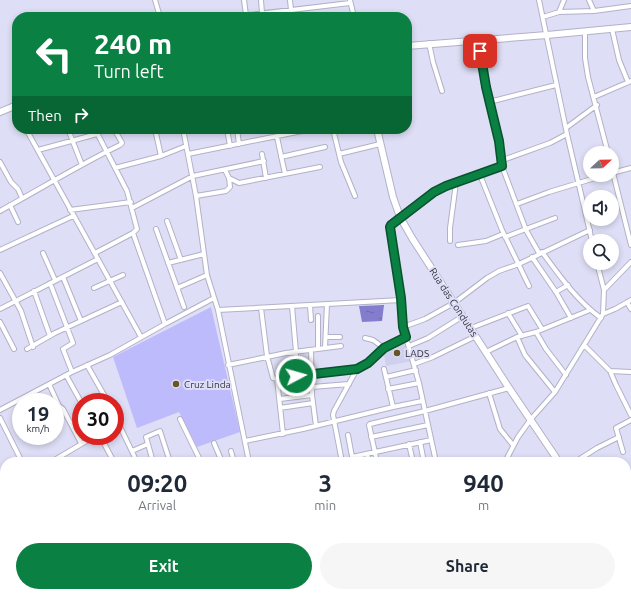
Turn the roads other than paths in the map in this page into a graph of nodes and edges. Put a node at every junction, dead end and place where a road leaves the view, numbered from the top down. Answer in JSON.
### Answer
{"nodes":[{"id":1,"x":155,"y":0,"type":"edge"},
{"id":2,"x":244,"y":0,"type":"edge"},
{"id":3,"x":261,"y":0,"type":"edge"},
{"id":4,"x":290,"y":0,"type":"edge"},
{"id":5,"x":539,"y":0,"type":"edge"},
{"id":6,"x":564,"y":0,"type":"edge"},
{"id":7,"x":589,"y":0,"type":"edge"},
{"id":8,"x":350,"y":2,"type":"edge"},
{"id":9,"x":631,"y":6,"type":"edge"},
{"id":10,"x":291,"y":10,"type":"junction"},
{"id":11,"x":594,"y":11,"type":"junction"},
{"id":12,"x":159,"y":12,"type":"edge"},
{"id":13,"x":246,"y":12,"type":"edge"},
{"id":14,"x":262,"y":12,"type":"edge"},
{"id":15,"x":272,"y":12,"type":"edge"},
{"id":16,"x":353,"y":12,"type":"edge"},
{"id":17,"x":559,"y":12,"type":"junction"},
{"id":18,"x":543,"y":17,"type":"junction"},
{"id":19,"x":631,"y":27,"type":"edge"},
{"id":20,"x":612,"y":29,"type":"junction"},
{"id":21,"x":585,"y":31,"type":"junction"},
{"id":22,"x":547,"y":35,"type":"junction"},
{"id":23,"x":479,"y":40,"type":"junction"},
{"id":24,"x":429,"y":43,"type":"junction"},
{"id":25,"x":412,"y":45,"type":"edge"},
{"id":26,"x":630,"y":81,"type":"edge"},
{"id":27,"x":556,"y":85,"type":"junction"},
{"id":28,"x":442,"y":91,"type":"dead end"},
{"id":29,"x":594,"y":97,"type":"junction"},
{"id":30,"x":489,"y":102,"type":"junction"},
{"id":31,"x":597,"y":105,"type":"junction"},
{"id":32,"x":12,"y":107,"type":"edge"},
{"id":33,"x":0,"y":112,"type":"edge"},
{"id":34,"x":566,"y":128,"type":"junction"},
{"id":35,"x":29,"y":134,"type":"edge"},
{"id":36,"x":70,"y":134,"type":"edge"},
{"id":37,"x":97,"y":134,"type":"joint"},
{"id":38,"x":117,"y":134,"type":"edge"},
{"id":39,"x":156,"y":134,"type":"edge"},
{"id":40,"x":184,"y":134,"type":"edge"},
{"id":41,"x":228,"y":134,"type":"edge"},
{"id":42,"x":238,"y":134,"type":"edge"},
{"id":43,"x":290,"y":134,"type":"edge"},
{"id":44,"x":334,"y":134,"type":"edge"},
{"id":45,"x":378,"y":134,"type":"edge"},
{"id":46,"x":567,"y":134,"type":"junction"},
{"id":47,"x":277,"y":137,"type":"junction"},
{"id":48,"x":72,"y":140,"type":"junction"},
{"id":49,"x":239,"y":144,"type":"junction"},
{"id":50,"x":380,"y":144,"type":"junction"},
{"id":51,"x":186,"y":146,"type":"junction"},
{"id":52,"x":230,"y":146,"type":"junction"},
{"id":53,"x":606,"y":146,"type":"edge"},
{"id":54,"x":326,"y":148,"type":"dead end"},
{"id":55,"x":38,"y":150,"type":"junction"},
{"id":56,"x":107,"y":152,"type":"junction"},
{"id":57,"x":188,"y":154,"type":"junction"},
{"id":58,"x":262,"y":154,"type":"dead end"},
{"id":59,"x":339,"y":154,"type":"junction"},
{"id":60,"x":160,"y":156,"type":"junction"},
{"id":61,"x":281,"y":157,"type":"junction"},
{"id":62,"x":502,"y":160,"type":"junction"},
{"id":63,"x":264,"y":161,"type":"junction"},
{"id":64,"x":0,"y":162,"type":"edge"},
{"id":65,"x":82,"y":164,"type":"junction"},
{"id":66,"x":502,"y":166,"type":"junction"},
{"id":67,"x":320,"y":167,"type":"dead end"},
{"id":68,"x":115,"y":168,"type":"junction"},
{"id":69,"x":631,"y":168,"type":"edge"},
{"id":70,"x":225,"y":170,"type":"junction"},
{"id":71,"x":619,"y":170,"type":"edge"},
{"id":72,"x":285,"y":174,"type":"junction"},
{"id":73,"x":480,"y":175,"type":"junction"},
{"id":74,"x":193,"y":176,"type":"junction"},
{"id":75,"x":229,"y":178,"type":"junction"},
{"id":76,"x":266,"y":178,"type":"junction"},
{"id":77,"x":55,"y":182,"type":"junction"},
{"id":78,"x":583,"y":182,"type":"edge"},
{"id":79,"x":615,"y":182,"type":"edge"},
{"id":80,"x":456,"y":183,"type":"junction"},
{"id":81,"x":579,"y":183,"type":"junction"},
{"id":82,"x":196,"y":196,"type":"junction"},
{"id":83,"x":355,"y":196,"type":"dead end"},
{"id":84,"x":22,"y":198,"type":"junction"},
{"id":85,"x":131,"y":202,"type":"junction"},
{"id":86,"x":517,"y":204,"type":"junction"},
{"id":87,"x":10,"y":205,"type":"junction"},
{"id":88,"x":132,"y":208,"type":"junction"},
{"id":89,"x":70,"y":210,"type":"junction"},
{"id":90,"x":0,"y":211,"type":"edge"},
{"id":91,"x":73,"y":216,"type":"junction"},
{"id":92,"x":400,"y":217,"type":"junction"},
{"id":93,"x":555,"y":218,"type":"dead end"},
{"id":94,"x":167,"y":221,"type":"dead end"},
{"id":95,"x":18,"y":222,"type":"dead end"},
{"id":96,"x":156,"y":229,"type":"dead end"},
{"id":97,"x":526,"y":230,"type":"junction"},
{"id":98,"x":590,"y":230,"type":"junction"},
{"id":99,"x":133,"y":233,"type":"junction"},
{"id":100,"x":591,"y":234,"type":"edge"},
{"id":101,"x":504,"y":235,"type":"junction"},
{"id":102,"x":450,"y":241,"type":"dead end"},
{"id":103,"x":458,"y":245,"type":"dead end"},
{"id":104,"x":631,"y":245,"type":"edge"},
{"id":105,"x":0,"y":250,"type":"edge"},
{"id":106,"x":43,"y":253,"type":"dead end"},
{"id":107,"x":94,"y":253,"type":"junction"},
{"id":108,"x":541,"y":253,"type":"junction"},
{"id":109,"x":204,"y":254,"type":"junction"},
{"id":110,"x":532,"y":257,"type":"junction"},
{"id":111,"x":98,"y":259,"type":"junction"},
{"id":112,"x":181,"y":260,"type":"junction"},
{"id":113,"x":631,"y":262,"type":"edge"},
{"id":114,"x":168,"y":263,"type":"junction"},
{"id":115,"x":519,"y":264,"type":"junction"},
{"id":116,"x":600,"y":270,"type":"edge"},
{"id":117,"x":0,"y":273,"type":"edge"},
{"id":118,"x":123,"y":275,"type":"dead end"},
{"id":119,"x":207,"y":275,"type":"junction"},
{"id":120,"x":63,"y":277,"type":"junction"},
{"id":121,"x":55,"y":280,"type":"junction"},
{"id":122,"x":110,"y":280,"type":"junction"},
{"id":123,"x":50,"y":283,"type":"junction"},
{"id":124,"x":568,"y":285,"type":"junction"},
{"id":125,"x":529,"y":286,"type":"dead end"},
{"id":126,"x":94,"y":288,"type":"dead end"},
{"id":127,"x":177,"y":288,"type":"junction"},
{"id":128,"x":604,"y":290,"type":"junction"},
{"id":129,"x":34,"y":291,"type":"junction"},
{"id":130,"x":556,"y":292,"type":"junction"},
{"id":131,"x":214,"y":298,"type":"junction"},
{"id":132,"x":401,"y":300,"type":"junction"},
{"id":133,"x":629,"y":301,"type":"edge"},
{"id":134,"x":16,"y":302,"type":"junction"},
{"id":135,"x":122,"y":302,"type":"junction"},
{"id":136,"x":454,"y":303,"type":"junction"},
{"id":137,"x":327,"y":304,"type":"junction"},
{"id":138,"x":310,"y":305,"type":"junction"},
{"id":139,"x":292,"y":306,"type":"junction"},
{"id":140,"x":184,"y":307,"type":"dead end"},
{"id":141,"x":261,"y":308,"type":"junction"},
{"id":142,"x":631,"y":308,"type":"edge"},
{"id":143,"x":0,"y":309,"type":"edge"},
{"id":144,"x":218,"y":310,"type":"junction"},
{"id":145,"x":590,"y":310,"type":"junction"},
{"id":146,"x":508,"y":313,"type":"junction"},
{"id":147,"x":604,"y":314,"type":"junction"},
{"id":148,"x":318,"y":316,"type":"dead end"},
{"id":149,"x":464,"y":316,"type":"junction"},
{"id":150,"x":570,"y":318,"type":"junction"},
{"id":151,"x":601,"y":318,"type":"junction"},
{"id":152,"x":311,"y":320,"type":"dead end"},
{"id":153,"x":81,"y":321,"type":"junction"},
{"id":154,"x":0,"y":322,"type":"edge"},
{"id":155,"x":165,"y":324,"type":"junction"},
{"id":156,"x":403,"y":327,"type":"junction"},
{"id":157,"x":67,"y":328,"type":"junction"},
{"id":158,"x":471,"y":328,"type":"junction"},
{"id":159,"x":542,"y":329,"type":"junction"},
{"id":160,"x":536,"y":332,"type":"junction"},
{"id":161,"x":50,"y":336,"type":"junction"},
{"id":162,"x":476,"y":336,"type":"junction"},
{"id":163,"x":141,"y":337,"type":"junction"},
{"id":164,"x":326,"y":337,"type":"junction"},
{"id":165,"x":340,"y":337,"type":"dead end"},
{"id":166,"x":406,"y":337,"type":"junction"},
{"id":167,"x":519,"y":337,"type":"junction"},
{"id":168,"x":365,"y":338,"type":"dead end"},
{"id":169,"x":584,"y":345,"type":"junction"},
{"id":170,"x":340,"y":346,"type":"dead end"},
{"id":171,"x":409,"y":346,"type":"junction"},
{"id":172,"x":33,"y":347,"type":"junction"},
{"id":173,"x":325,"y":348,"type":"junction"},
{"id":174,"x":384,"y":348,"type":"junction"},
{"id":175,"x":14,"y":349,"type":"dead end"},
{"id":176,"x":27,"y":349,"type":"dead end"},
{"id":177,"x":318,"y":349,"type":"junction"},
{"id":178,"x":311,"y":350,"type":"junction"},
{"id":179,"x":296,"y":352,"type":"junction"},
{"id":180,"x":486,"y":352,"type":"junction"},
{"id":181,"x":267,"y":356,"type":"junction"},
{"id":182,"x":228,"y":364,"type":"junction"},
{"id":183,"x":414,"y":364,"type":"junction"},
{"id":184,"x":87,"y":365,"type":"junction"},
{"id":185,"x":357,"y":369,"type":"junction"},
{"id":186,"x":384,"y":369,"type":"dead end"},
{"id":187,"x":416,"y":370,"type":"junction"},
{"id":188,"x":610,"y":371,"type":"junction"},
{"id":189,"x":72,"y":372,"type":"junction"},
{"id":190,"x":631,"y":372,"type":"edge"},
{"id":191,"x":66,"y":375,"type":"junction"},
{"id":192,"x":312,"y":375,"type":"junction"},
{"id":193,"x":566,"y":375,"type":"junction"},
{"id":194,"x":296,"y":376,"type":"junction"},
{"id":195,"x":386,"y":377,"type":"junction"},
{"id":196,"x":277,"y":379,"type":"junction"},
{"id":197,"x":419,"y":383,"type":"junction"},
{"id":198,"x":49,"y":384,"type":"junction"},
{"id":199,"x":349,"y":384,"type":"junction"},
{"id":200,"x":312,"y":387,"type":"junction"},
{"id":201,"x":510,"y":388,"type":"junction"},
{"id":202,"x":388,"y":389,"type":"junction"},
{"id":203,"x":555,"y":392,"type":"junction"},
{"id":204,"x":76,"y":393,"type":"edge"},
{"id":205,"x":103,"y":393,"type":"edge"},
{"id":206,"x":489,"y":393,"type":"junction"},
{"id":207,"x":312,"y":395,"type":"junction"},
{"id":208,"x":280,"y":399,"type":"junction"},
{"id":209,"x":422,"y":401,"type":"junction"},
{"id":210,"x":313,"y":403,"type":"junction"},
{"id":211,"x":393,"y":407,"type":"junction"},
{"id":212,"x":280,"y":408,"type":"junction"},
{"id":213,"x":0,"y":410,"type":"edge"},
{"id":214,"x":425,"y":411,"type":"junction"},
{"id":215,"x":631,"y":415,"type":"edge"},
{"id":216,"x":0,"y":418,"type":"edge"},
{"id":217,"x":180,"y":419,"type":"dead end"},
{"id":218,"x":531,"y":419,"type":"junction"},
{"id":219,"x":631,"y":420,"type":"edge"},
{"id":220,"x":334,"y":422,"type":"junction"},
{"id":221,"x":428,"y":425,"type":"junction"},
{"id":222,"x":72,"y":426,"type":"edge"},
{"id":223,"x":316,"y":426,"type":"junction"},
{"id":224,"x":124,"y":433,"type":"edge"},
{"id":225,"x":283,"y":434,"type":"junction"},
{"id":226,"x":348,"y":435,"type":"dead end"},
{"id":227,"x":372,"y":437,"type":"junction"},
{"id":228,"x":618,"y":437,"type":"junction"},
{"id":229,"x":431,"y":440,"type":"junction"},
{"id":230,"x":245,"y":441,"type":"junction"},
{"id":231,"x":420,"y":442,"type":"junction"},
{"id":232,"x":214,"y":443,"type":"dead end"},
{"id":233,"x":148,"y":444,"type":"junction"},
{"id":234,"x":409,"y":444,"type":"junction"},
{"id":235,"x":513,"y":444,"type":"junction"},
{"id":236,"x":78,"y":445,"type":"edge"},
{"id":237,"x":105,"y":445,"type":"edge"},
{"id":238,"x":132,"y":451,"type":"junction"},
{"id":239,"x":231,"y":451,"type":"dead end"},
{"id":240,"x":375,"y":452,"type":"junction"},
{"id":241,"x":623,"y":452,"type":"dead end"},
{"id":242,"x":367,"y":454,"type":"junction"},
{"id":243,"x":20,"y":457,"type":"edge"},
{"id":244,"x":59,"y":457,"type":"edge"},
{"id":245,"x":111,"y":457,"type":"edge"},
{"id":246,"x":135,"y":457,"type":"edge"},
{"id":247,"x":152,"y":457,"type":"edge"},
{"id":248,"x":168,"y":457,"type":"edge"},
{"id":249,"x":199,"y":457,"type":"edge"},
{"id":250,"x":220,"y":457,"type":"edge"},
{"id":251,"x":233,"y":457,"type":"edge"},
{"id":252,"x":248,"y":457,"type":"edge"},
{"id":253,"x":341,"y":457,"type":"edge"},
{"id":254,"x":352,"y":457,"type":"edge"},
{"id":255,"x":360,"y":457,"type":"edge"},
{"id":256,"x":368,"y":457,"type":"edge"},
{"id":257,"x":376,"y":457,"type":"edge"},
{"id":258,"x":412,"y":457,"type":"edge"},
{"id":259,"x":423,"y":457,"type":"edge"},
{"id":260,"x":435,"y":457,"type":"edge"},
{"id":261,"x":507,"y":457,"type":"edge"},
{"id":262,"x":556,"y":457,"type":"edge"},
{"id":263,"x":583,"y":457,"type":"edge"}],
"edges":[{"from":1,"to":12,"type":"street"},
{"from":2,"to":13,"type":"street"},
{"from":3,"to":14,"type":"street"},
{"from":4,"to":10,"type":"street"},
{"from":5,"to":18,"type":"street"},
{"from":6,"to":17,"type":"street"},
{"from":7,"to":11,"type":"street"},
{"from":8,"to":10,"type":"street"},
{"from":8,"to":16,"type":"street"},
{"from":9,"to":11,"type":"street"},
{"from":10,"to":15,"type":"street"},
{"from":11,"to":17,"type":"street"},
{"from":17,"to":18,"type":"street"},
{"from":18,"to":22,"type":"street"},
{"from":19,"to":20,"type":"street"},
{"from":20,"to":21,"type":"street"},
{"from":20,"to":26,"type":"street"},
{"from":21,"to":22,"type":"street"},
{"from":21,"to":29,"type":"street"},
{"from":22,"to":23,"type":"street"},
{"from":22,"to":27,"type":"street"},
{"from":23,"to":24,"type":"street"},
{"from":23,"to":30,"type":"street"},
{"from":24,"to":25,"type":"street"},
{"from":24,"to":28,"type":"street"},
{"from":26,"to":29,"type":"street"},
{"from":27,"to":30,"type":"street"},
{"from":27,"to":34,"type":"street"},
{"from":29,"to":31,"type":"street"},
{"from":30,"to":62,"type":"street"},
{"from":31,"to":34,"type":"street"},
{"from":31,"to":53,"type":"street"},
{"from":32,"to":33,"type":"street"},
{"from":34,"to":46,"type":"street"},
{"from":35,"to":55,"type":"street"},
{"from":36,"to":48,"type":"street"},
{"from":37,"to":48,"type":"street"},
{"from":37,"to":56,"type":"street"},
{"from":38,"to":56,"type":"street"},
{"from":39,"to":60,"type":"street"},
{"from":40,"to":51,"type":"street"},
{"from":41,"to":52,"type":"street"},
{"from":42,"to":49,"type":"street"},
{"from":43,"to":47,"type":"street"},
{"from":44,"to":59,"type":"street"},
{"from":45,"to":50,"type":"street","name":"Rua das Condutas"},
{"from":46,"to":62,"type":"street"},
{"from":46,"to":81,"type":"street"},
{"from":47,"to":49,"type":"street"},
{"from":47,"to":61,"type":"street"},
{"from":48,"to":55,"type":"street"},
{"from":48,"to":65,"type":"street"},
{"from":49,"to":52,"type":"street"},
{"from":50,"to":59,"type":"street"},
{"from":50,"to":92,"type":"street","name":"Rua das Condutas"},
{"from":51,"to":57,"type":"street"},
{"from":51,"to":60,"type":"street"},
{"from":52,"to":57,"type":"street"},
{"from":54,"to":61,"type":"street"},
{"from":55,"to":77,"type":"street"},
{"from":56,"to":65,"type":"street"},
{"from":56,"to":68,"type":"street"},
{"from":57,"to":74,"type":"street"},
{"from":58,"to":63,"type":"street"},
{"from":59,"to":83,"type":"street"},
{"from":60,"to":68,"type":"street"},
{"from":61,"to":72,"type":"street"},
{"from":62,"to":66,"type":"street"},
{"from":63,"to":70,"type":"street"},
{"from":63,"to":76,"type":"street"},
{"from":64,"to":84,"type":"street"},
{"from":65,"to":77,"type":"street"},
{"from":66,"to":73,"type":"street"},
{"from":66,"to":86,"type":"street"},
{"from":67,"to":72,"type":"street"},
{"from":68,"to":85,"type":"street"},
{"from":69,"to":71,"type":"street"},
{"from":70,"to":74,"type":"street"},
{"from":70,"to":75,"type":"street"},
{"from":72,"to":76,"type":"street"},
{"from":73,"to":80,"type":"street"},
{"from":73,"to":101,"type":"street"},
{"from":74,"to":82,"type":"street"},
{"from":74,"to":88,"type":"street"},
{"from":75,"to":76,"type":"street"},
{"from":75,"to":82,"type":"street"},
{"from":77,"to":84,"type":"street"},
{"from":77,"to":89,"type":"street"},
{"from":78,"to":81,"type":"street"},
{"from":79,"to":104,"type":"street"},
{"from":80,"to":92,"type":"street"},
{"from":80,"to":102,"type":"street"},
{"from":81,"to":86,"type":"street"},
{"from":81,"to":98,"type":"street"},
{"from":82,"to":109,"type":"street"},
{"from":84,"to":87,"type":"street"},
{"from":85,"to":88,"type":"street"},
{"from":85,"to":89,"type":"street"},
{"from":86,"to":97,"type":"street"},
{"from":87,"to":90,"type":"street"},
{"from":87,"to":95,"type":"street"},
{"from":88,"to":99,"type":"street"},
{"from":89,"to":91,"type":"street"},
{"from":91,"to":105,"type":"street"},
{"from":91,"to":107,"type":"street"},
{"from":92,"to":132,"type":"street"},
{"from":92,"to":136,"type":"street","name":"Rua das Condutas"},
{"from":93,"to":97,"type":"street"},
{"from":94,"to":112,"type":"street"},
{"from":96,"to":114,"type":"street"},
{"from":97,"to":101,"type":"street"},
{"from":97,"to":108,"type":"street"},
{"from":98,"to":100,"type":"street"},
{"from":98,"to":108,"type":"street"},
{"from":99,"to":107,"type":"street"},
{"from":99,"to":155,"type":"street"},
{"from":101,"to":103,"type":"street"},
{"from":101,"to":115,"type":"street"},
{"from":106,"to":121,"type":"street"},
{"from":107,"to":111,"type":"street"},
{"from":108,"to":110,"type":"street"},
{"from":108,"to":124,"type":"street"},
{"from":109,"to":112,"type":"street"},
{"from":109,"to":119,"type":"street"},
{"from":110,"to":115,"type":"street"},
{"from":110,"to":130,"type":"street"},
{"from":111,"to":120,"type":"street"},
{"from":111,"to":122,"type":"street"},
{"from":112,"to":114,"type":"street"},
{"from":113,"to":128,"type":"street"},
{"from":114,"to":127,"type":"street"},
{"from":115,"to":125,"type":"street"},
{"from":115,"to":136,"type":"street"},
{"from":116,"to":128,"type":"street"},
{"from":117,"to":134,"type":"street"},
{"from":118,"to":122,"type":"street"},
{"from":119,"to":127,"type":"street"},
{"from":119,"to":131,"type":"street"},
{"from":120,"to":121,"type":"street"},
{"from":120,"to":153,"type":"street"},
{"from":121,"to":123,"type":"street"},
{"from":122,"to":126,"type":"street"},
{"from":122,"to":135,"type":"street"},
{"from":123,"to":129,"type":"street"},
{"from":123,"to":157,"type":"street"},
{"from":124,"to":130,"type":"street"},
{"from":124,"to":145,"type":"street"},
{"from":127,"to":140,"type":"street"},
{"from":128,"to":147,"type":"street"},
{"from":129,"to":134,"type":"street"},
{"from":129,"to":161,"type":"street"},
{"from":130,"to":150,"type":"street"},
{"from":131,"to":144,"type":"street"},
{"from":131,"to":155,"type":"street"},
{"from":132,"to":137,"type":"street"},
{"from":132,"to":156,"type":"street"},
{"from":133,"to":142,"type":"street"},
{"from":133,"to":147,"type":"street"},
{"from":134,"to":143,"type":"street"},
{"from":134,"to":172,"type":"street"},
{"from":135,"to":153,"type":"street"},
{"from":135,"to":163,"type":"street"},
{"from":136,"to":149,"type":"street","name":"Rua das Condutas"},
{"from":136,"to":156,"type":"street"},
{"from":137,"to":138,"type":"street"},
{"from":137,"to":164,"type":"street"},
{"from":138,"to":139,"type":"street"},
{"from":138,"to":152,"type":"street"},
{"from":139,"to":141,"type":"street"},
{"from":139,"to":179,"type":"street"},
{"from":141,"to":144,"type":"street"},
{"from":141,"to":181,"type":"street"},
{"from":144,"to":182,"type":"street"},
{"from":145,"to":150,"type":"street"},
{"from":145,"to":151,"type":"street"},
{"from":146,"to":158,"type":"street"},
{"from":146,"to":159,"type":"street"},
{"from":146,"to":167,"type":"street"},
{"from":147,"to":151,"type":"street"},
{"from":148,"to":177,"type":"street"},
{"from":149,"to":158,"type":"street","name":"Rua das Condutas"},
{"from":149,"to":171,"type":"street"},
{"from":150,"to":159,"type":"street"},
{"from":151,"to":169,"type":"street"},
{"from":153,"to":157,"type":"street"},
{"from":154,"to":175,"type":"street"},
{"from":155,"to":163,"type":"street"},
{"from":156,"to":166,"type":"street"},
{"from":157,"to":161,"type":"street"},
{"from":157,"to":189,"type":"street"},
{"from":158,"to":162,"type":"street","name":"Rua das Condutas"},
{"from":159,"to":160,"type":"street"},
{"from":160,"to":167,"type":"street"},
{"from":160,"to":193,"type":"street"},
{"from":161,"to":172,"type":"street"},
{"from":162,"to":180,"type":"street","name":"Rua das Condutas"},
{"from":162,"to":183,"type":"street"},
{"from":163,"to":184,"type":"street"},
{"from":164,"to":165,"type":"street"},
{"from":164,"to":173,"type":"street"},
{"from":166,"to":171,"type":"street"},
{"from":166,"to":174,"type":"street"},
{"from":167,"to":180,"type":"street"},
{"from":167,"to":203,"type":"street"},
{"from":168,"to":174,"type":"street"},
{"from":169,"to":188,"type":"street"},
{"from":169,"to":193,"type":"street"},
{"from":170,"to":173,"type":"street"},
{"from":171,"to":183,"type":"street"},
{"from":172,"to":176,"type":"street"},
{"from":173,"to":177,"type":"street"},
{"from":174,"to":185,"type":"street"},
{"from":177,"to":178,"type":"street"},
{"from":178,"to":179,"type":"street"},
{"from":178,"to":192,"type":"street"},
{"from":179,"to":181,"type":"street"},
{"from":179,"to":194,"type":"street"},
{"from":180,"to":201,"type":"street","name":"Rua das Condutas"},
{"from":181,"to":182,"type":"street"},
{"from":181,"to":196,"type":"street"},
{"from":182,"to":230,"type":"street"},
{"from":183,"to":187,"type":"street"},
{"from":184,"to":189,"type":"street"},
{"from":184,"to":205,"type":"street"},
{"from":185,"to":192,"type":"street"},
{"from":185,"to":199,"type":"street"},
{"from":186,"to":195,"type":"street"},
{"from":187,"to":195,"type":"street"},
{"from":187,"to":197,"type":"street"},
{"from":188,"to":190,"type":"street"},
{"from":188,"to":215,"type":"street"},
{"from":189,"to":191,"type":"street"},
{"from":191,"to":198,"type":"street"},
{"from":191,"to":204,"type":"street"},
{"from":192,"to":194,"type":"street"},
{"from":192,"to":200,"type":"street"},
{"from":193,"to":203,"type":"street"},
{"from":194,"to":196,"type":"street"},
{"from":195,"to":202,"type":"street"},
{"from":196,"to":208,"type":"street"},
{"from":197,"to":202,"type":"street"},
{"from":197,"to":209,"type":"street"},
{"from":198,"to":213,"type":"street"},
{"from":198,"to":222,"type":"street"},
{"from":199,"to":200,"type":"street"},
{"from":199,"to":220,"type":"street"},
{"from":200,"to":207,"type":"street"},
{"from":201,"to":206,"type":"street"},
{"from":201,"to":218,"type":"street","name":"Rua das Condutas"},
{"from":202,"to":211,"type":"street"},
{"from":203,"to":218,"type":"street"},
{"from":206,"to":214,"type":"street"},
{"from":206,"to":235,"type":"street"},
{"from":207,"to":208,"type":"street"},
{"from":207,"to":210,"type":"street"},
{"from":208,"to":212,"type":"street"},
{"from":209,"to":211,"type":"street"},
{"from":209,"to":214,"type":"street"},
{"from":210,"to":212,"type":"street"},
{"from":210,"to":223,"type":"street"},
{"from":211,"to":220,"type":"street"},
{"from":212,"to":225,"type":"street"},
{"from":214,"to":221,"type":"street"},
{"from":214,"to":227,"type":"street"},
{"from":216,"to":243,"type":"street"},
{"from":217,"to":249,"type":"street"},
{"from":218,"to":235,"type":"street"},
{"from":218,"to":262,"type":"street","name":"Rua das Condutas"},
{"from":219,"to":228,"type":"street"},
{"from":220,"to":223,"type":"street"},
{"from":220,"to":253,"type":"street"},
{"from":221,"to":227,"type":"street"},
{"from":221,"to":229,"type":"street"},
{"from":223,"to":225,"type":"street"},
{"from":224,"to":238,"type":"street"},
{"from":225,"to":230,"type":"street"},
{"from":226,"to":254,"type":"street"},
{"from":227,"to":240,"type":"street"},
{"from":228,"to":241,"type":"street"},
{"from":228,"to":263,"type":"street"},
{"from":229,"to":231,"type":"street"},
{"from":229,"to":260,"type":"street"},
{"from":230,"to":252,"type":"street"},
{"from":231,"to":234,"type":"street"},
{"from":231,"to":259,"type":"street"},
{"from":232,"to":250,"type":"street"},
{"from":233,"to":238,"type":"street"},
{"from":233,"to":247,"type":"street"},
{"from":233,"to":248,"type":"street"},
{"from":234,"to":240,"type":"street"},
{"from":234,"to":258,"type":"street"},
{"from":235,"to":261,"type":"street"},
{"from":236,"to":244,"type":"street"},
{"from":237,"to":245,"type":"street"},
{"from":238,"to":246,"type":"street"},
{"from":239,"to":251,"type":"street"},
{"from":240,"to":242,"type":"street"},
{"from":240,"to":257,"type":"street"},
{"from":242,"to":255,"type":"street"},
{"from":242,"to":256,"type":"street"}]}
